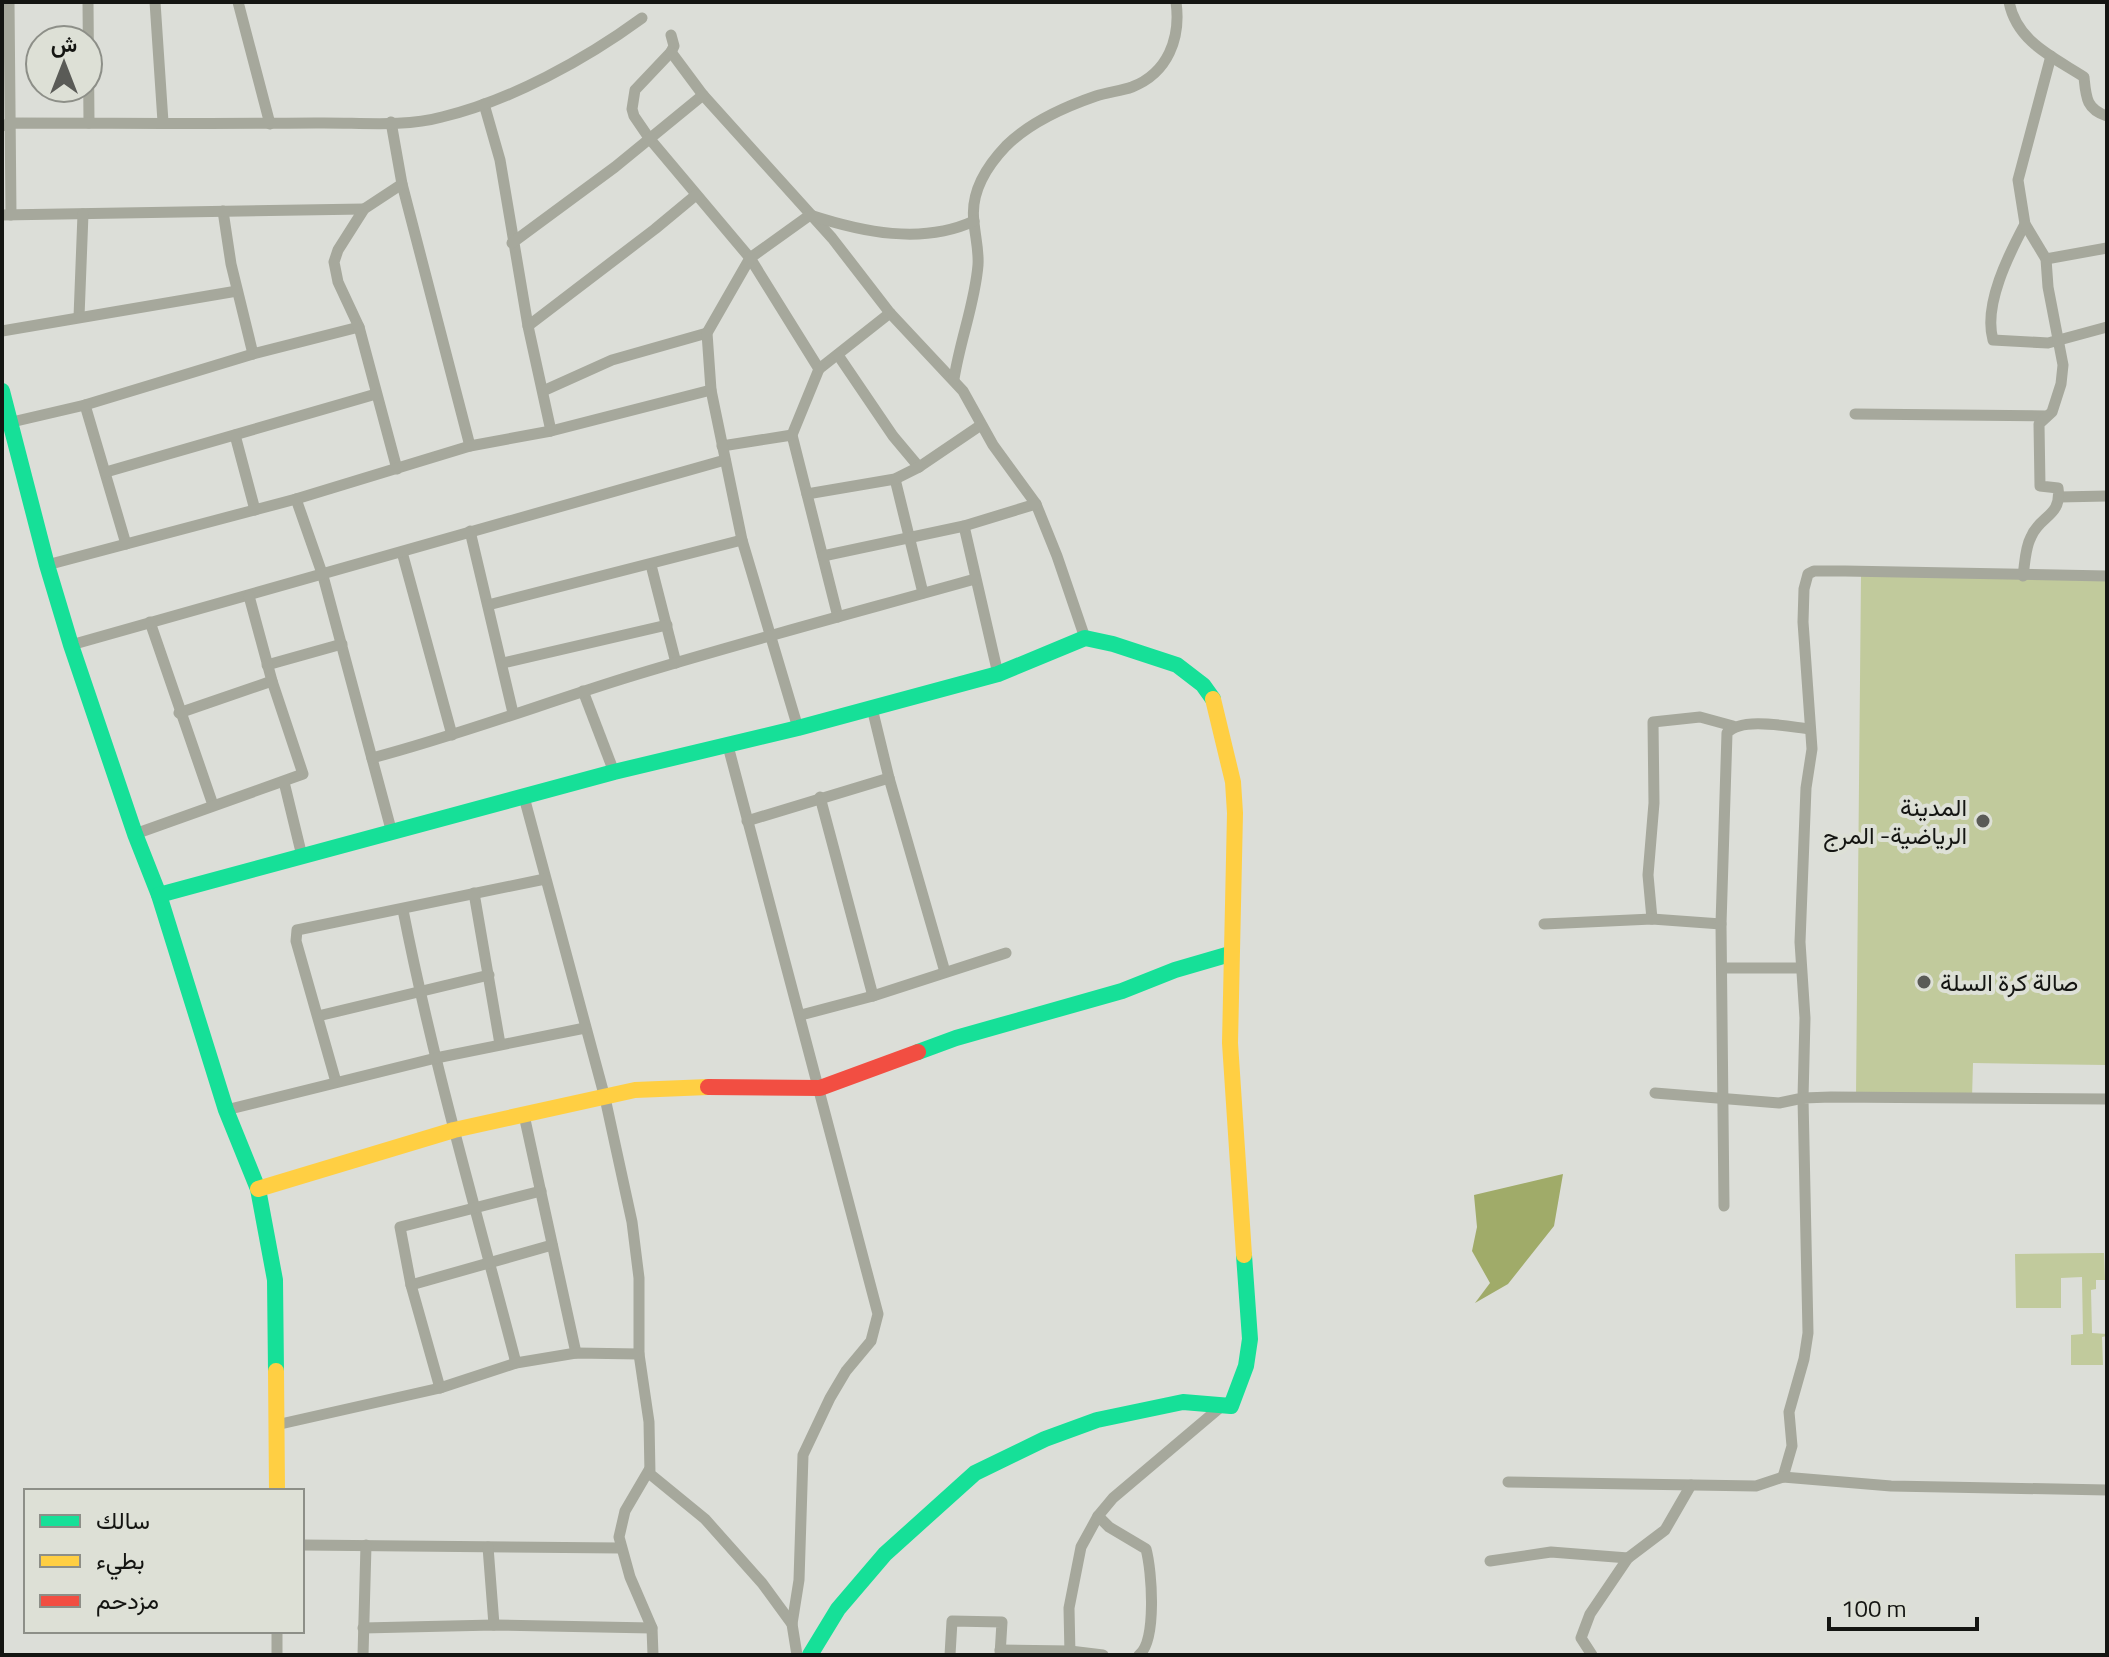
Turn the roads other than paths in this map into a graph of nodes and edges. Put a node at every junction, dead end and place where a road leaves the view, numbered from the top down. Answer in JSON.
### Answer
{"nodes":[{"id":1,"x":9,"y":2,"type":"edge"},
{"id":2,"x":88,"y":2,"type":"edge"},
{"id":3,"x":155,"y":2,"type":"edge"},
{"id":4,"x":238,"y":2,"type":"edge"},
{"id":5,"x":1176,"y":2,"type":"edge"},
{"id":6,"x":2009,"y":2,"type":"edge"},
{"id":7,"x":642,"y":18,"type":"dead end"},
{"id":8,"x":671,"y":35,"type":"dead end"},
{"id":9,"x":671,"y":52,"type":"junction"},
{"id":10,"x":2051,"y":56,"type":"junction"},
{"id":11,"x":703,"y":95,"type":"junction"},
{"id":12,"x":484,"y":104,"type":"junction"},
{"id":13,"x":2107,"y":116,"type":"edge"},
{"id":14,"x":163,"y":122,"type":"junction"},
{"id":15,"x":391,"y":122,"type":"junction"},
{"id":16,"x":89,"y":123,"type":"junction"},
{"id":17,"x":6,"y":124,"type":"edge"},
{"id":18,"x":270,"y":124,"type":"junction"},
{"id":19,"x":649,"y":138,"type":"junction"},
{"id":20,"x":402,"y":184,"type":"junction"},
{"id":21,"x":696,"y":195,"type":"junction"},
{"id":22,"x":364,"y":209,"type":"junction"},
{"id":23,"x":223,"y":211,"type":"junction"},
{"id":24,"x":83,"y":214,"type":"junction"},
{"id":25,"x":6,"y":215,"type":"edge"},
{"id":26,"x":810,"y":215,"type":"junction"},
{"id":27,"x":974,"y":221,"type":"junction"},
{"id":28,"x":2025,"y":224,"type":"junction"},
{"id":29,"x":512,"y":243,"type":"junction"},
{"id":30,"x":2107,"y":248,"type":"edge"},
{"id":31,"x":750,"y":258,"type":"junction"},
{"id":32,"x":2046,"y":259,"type":"junction"},
{"id":33,"x":237,"y":291,"type":"junction"},
{"id":34,"x":890,"y":313,"type":"junction"},
{"id":35,"x":79,"y":317,"type":"junction"},
{"id":36,"x":528,"y":326,"type":"junction"},
{"id":37,"x":359,"y":327,"type":"junction"},
{"id":38,"x":2107,"y":327,"type":"edge"},
{"id":39,"x":2,"y":331,"type":"edge"},
{"id":40,"x":707,"y":333,"type":"junction"},
{"id":41,"x":2059,"y":339,"type":"junction"},
{"id":42,"x":253,"y":354,"type":"junction"},
{"id":43,"x":838,"y":355,"type":"junction"},
{"id":44,"x":819,"y":369,"type":"junction"},
{"id":45,"x":954,"y":379,"type":"junction"},
{"id":46,"x":711,"y":390,"type":"junction"},
{"id":47,"x":2,"y":391,"type":"edge"},
{"id":48,"x":543,"y":391,"type":"junction"},
{"id":49,"x":376,"y":394,"type":"junction"},
{"id":50,"x":85,"y":405,"type":"junction"},
{"id":51,"x":1855,"y":414,"type":"dead end"},
{"id":52,"x":2046,"y":416,"type":"junction"},
{"id":53,"x":12,"y":422,"type":"junction"},
{"id":54,"x":981,"y":425,"type":"junction"},
{"id":55,"x":551,"y":431,"type":"junction"},
{"id":56,"x":235,"y":435,"type":"junction"},
{"id":57,"x":792,"y":435,"type":"junction"},
{"id":58,"x":470,"y":446,"type":"junction"},
{"id":59,"x":722,"y":446,"type":"junction"},
{"id":60,"x":725,"y":460,"type":"junction"},
{"id":61,"x":919,"y":467,"type":"junction"},
{"id":62,"x":397,"y":469,"type":"junction"},
{"id":63,"x":106,"y":472,"type":"junction"},
{"id":64,"x":895,"y":479,"type":"junction"},
{"id":65,"x":807,"y":494,"type":"junction"},
{"id":66,"x":2107,"y":496,"type":"edge"},
{"id":67,"x":2059,"y":497,"type":"junction"},
{"id":68,"x":296,"y":499,"type":"junction"},
{"id":69,"x":1036,"y":504,"type":"junction"},
{"id":70,"x":255,"y":510,"type":"junction"},
{"id":71,"x":964,"y":526,"type":"junction"},
{"id":72,"x":470,"y":531,"type":"junction"},
{"id":73,"x":911,"y":538,"type":"junction"},
{"id":74,"x":742,"y":540,"type":"junction"},
{"id":75,"x":126,"y":544,"type":"junction"},
{"id":76,"x":402,"y":552,"type":"junction"},
{"id":77,"x":823,"y":556,"type":"junction"},
{"id":78,"x":47,"y":565,"type":"junction"},
{"id":79,"x":651,"y":565,"type":"junction"},
{"id":80,"x":323,"y":576,"type":"junction"},
{"id":81,"x":2023,"y":576,"type":"junction"},
{"id":82,"x":2107,"y":576,"type":"edge"},
{"id":83,"x":975,"y":579,"type":"junction"},
{"id":84,"x":923,"y":593,"type":"junction"},
{"id":85,"x":249,"y":596,"type":"junction"},
{"id":86,"x":488,"y":605,"type":"junction"},
{"id":87,"x":838,"y":617,"type":"junction"},
{"id":88,"x":150,"y":622,"type":"junction"},
{"id":89,"x":667,"y":625,"type":"junction"},
{"id":90,"x":770,"y":633,"type":"junction"},
{"id":91,"x":1085,"y":638,"type":"junction"},
{"id":92,"x":342,"y":644,"type":"junction"},
{"id":93,"x":71,"y":645,"type":"junction"},
{"id":94,"x":503,"y":663,"type":"junction"},
{"id":95,"x":676,"y":663,"type":"junction"},
{"id":96,"x":267,"y":665,"type":"junction"},
{"id":97,"x":998,"y":674,"type":"junction"},
{"id":98,"x":272,"y":681,"type":"junction"},
{"id":99,"x":583,"y":691,"type":"junction"},
{"id":100,"x":872,"y":708,"type":"junction"},
{"id":101,"x":179,"y":713,"type":"junction"},
{"id":102,"x":513,"y":713,"type":"junction"},
{"id":103,"x":1733,"y":726,"type":"junction"},
{"id":104,"x":798,"y":728,"type":"junction"},
{"id":105,"x":1810,"y":729,"type":"junction"},
{"id":106,"x":452,"y":735,"type":"junction"},
{"id":107,"x":728,"y":746,"type":"junction"},
{"id":108,"x":372,"y":758,"type":"junction"},
{"id":109,"x":614,"y":772,"type":"junction"},
{"id":110,"x":889,"y":778,"type":"junction"},
{"id":111,"x":284,"y":782,"type":"junction"},
{"id":112,"x":524,"y":797,"type":"junction"},
{"id":113,"x":820,"y":797,"type":"junction"},
{"id":114,"x":213,"y":805,"type":"junction"},
{"id":115,"x":747,"y":821,"type":"junction"},
{"id":116,"x":392,"y":833,"type":"junction"},
{"id":117,"x":135,"y":834,"type":"junction"},
{"id":118,"x":302,"y":856,"type":"junction"},
{"id":119,"x":545,"y":879,"type":"junction"},
{"id":120,"x":474,"y":893,"type":"junction"},
{"id":121,"x":159,"y":895,"type":"junction"},
{"id":122,"x":403,"y":910,"type":"junction"},
{"id":123,"x":1652,"y":919,"type":"junction"},
{"id":124,"x":1544,"y":924,"type":"dead end"},
{"id":125,"x":1721,"y":924,"type":"junction"},
{"id":126,"x":1006,"y":953,"type":"dead end"},
{"id":127,"x":1230,"y":954,"type":"junction"},
{"id":128,"x":1723,"y":968,"type":"junction"},
{"id":129,"x":1801,"y":968,"type":"junction"},
{"id":130,"x":945,"y":972,"type":"junction"},
{"id":131,"x":489,"y":975,"type":"junction"},
{"id":132,"x":419,"y":990,"type":"junction"},
{"id":133,"x":873,"y":996,"type":"junction"},
{"id":134,"x":801,"y":1015,"type":"junction"},
{"id":135,"x":318,"y":1016,"type":"junction"},
{"id":136,"x":585,"y":1028,"type":"junction"},
{"id":137,"x":500,"y":1044,"type":"junction"},
{"id":138,"x":436,"y":1058,"type":"junction"},
{"id":139,"x":336,"y":1082,"type":"junction"},
{"id":140,"x":820,"y":1088,"type":"junction"},
{"id":141,"x":1655,"y":1093,"type":"dead end"},
{"id":142,"x":605,"y":1098,"type":"junction"},
{"id":143,"x":1721,"y":1098,"type":"junction"},
{"id":144,"x":1803,"y":1098,"type":"junction"},
{"id":145,"x":2107,"y":1099,"type":"edge"},
{"id":146,"x":226,"y":1110,"type":"junction"},
{"id":147,"x":524,"y":1115,"type":"junction"},
{"id":148,"x":454,"y":1130,"type":"junction"},
{"id":149,"x":258,"y":1189,"type":"junction"},
{"id":150,"x":541,"y":1191,"type":"junction"},
{"id":151,"x":1724,"y":1206,"type":"dead end"},
{"id":152,"x":474,"y":1208,"type":"junction"},
{"id":153,"x":552,"y":1245,"type":"junction"},
{"id":154,"x":490,"y":1263,"type":"junction"},
{"id":155,"x":411,"y":1285,"type":"junction"},
{"id":156,"x":576,"y":1353,"type":"junction"},
{"id":157,"x":639,"y":1354,"type":"junction"},
{"id":158,"x":516,"y":1363,"type":"junction"},
{"id":159,"x":440,"y":1388,"type":"junction"},
{"id":160,"x":1223,"y":1405,"type":"junction"},
{"id":161,"x":276,"y":1425,"type":"junction"},
{"id":162,"x":649,"y":1470,"type":"junction"},
{"id":163,"x":1783,"y":1477,"type":"junction"},
{"id":164,"x":1508,"y":1482,"type":"dead end"},
{"id":165,"x":1691,"y":1485,"type":"junction"},
{"id":166,"x":277,"y":1489,"type":"edge"},
{"id":167,"x":2107,"y":1490,"type":"edge"},
{"id":168,"x":1098,"y":1516,"type":"junction"},
{"id":169,"x":304,"y":1545,"type":"edge"},
{"id":170,"x":366,"y":1545,"type":"junction"},
{"id":171,"x":488,"y":1547,"type":"junction"},
{"id":172,"x":620,"y":1548,"type":"junction"},
{"id":173,"x":1628,"y":1558,"type":"junction"},
{"id":174,"x":1490,"y":1561,"type":"dead end"},
{"id":175,"x":792,"y":1624,"type":"junction"},
{"id":176,"x":494,"y":1625,"type":"junction"},
{"id":177,"x":363,"y":1628,"type":"junction"},
{"id":178,"x":652,"y":1628,"type":"junction"},
{"id":179,"x":277,"y":1633,"type":"edge"},
{"id":180,"x":1000,"y":1652,"type":"edge"},
{"id":181,"x":1070,"y":1653,"type":"edge"},
{"id":182,"x":277,"y":1655,"type":"edge"},
{"id":183,"x":363,"y":1655,"type":"edge"},
{"id":184,"x":653,"y":1655,"type":"edge"},
{"id":185,"x":797,"y":1655,"type":"edge"},
{"id":186,"x":810,"y":1655,"type":"edge"},
{"id":187,"x":950,"y":1655,"type":"edge"},
{"id":188,"x":1103,"y":1655,"type":"edge"},
{"id":189,"x":1139,"y":1655,"type":"edge"},
{"id":190,"x":1592,"y":1655,"type":"edge"}],
"edges":[{"from":1,"to":17,"type":"street"},
{"from":2,"to":16,"type":"street"},
{"from":3,"to":14,"type":"street"},
{"from":4,"to":18,"type":"street"},
{"from":5,"to":27,"type":"street"},
{"from":6,"to":10,"type":"street"},
{"from":7,"to":12,"type":"street"},
{"from":8,"to":9,"type":"street"},
{"from":9,"to":11,"type":"street"},
{"from":9,"to":19,"type":"street"},
{"from":10,"to":13,"type":"street"},
{"from":10,"to":28,"type":"street"},
{"from":11,"to":19,"type":"street"},
{"from":11,"to":26,"type":"street"},
{"from":12,"to":15,"type":"street"},
{"from":12,"to":29,"type":"street"},
{"from":14,"to":16,"type":"street"},
{"from":14,"to":18,"type":"street"},
{"from":15,"to":18,"type":"street"},
{"from":15,"to":20,"type":"street"},
{"from":16,"to":17,"type":"street"},
{"from":17,"to":25,"type":"street"},
{"from":19,"to":21,"type":"street"},
{"from":19,"to":29,"type":"street"},
{"from":20,"to":22,"type":"street"},
{"from":20,"to":58,"type":"street"},
{"from":21,"to":31,"type":"street"},
{"from":21,"to":36,"type":"street"},
{"from":22,"to":23,"type":"street"},
{"from":22,"to":37,"type":"street"},
{"from":23,"to":24,"type":"street"},
{"from":23,"to":33,"type":"street"},
{"from":24,"to":25,"type":"street"},
{"from":24,"to":35,"type":"street"},
{"from":26,"to":27,"type":"street"},
{"from":26,"to":31,"type":"street"},
{"from":26,"to":34,"type":"street"},
{"from":27,"to":45,"type":"street"},
{"from":28,"to":32,"type":"street"},
{"from":28,"to":41,"type":"street"},
{"from":29,"to":36,"type":"street"},
{"from":30,"to":32,"type":"street"},
{"from":31,"to":40,"type":"street"},
{"from":31,"to":44,"type":"street"},
{"from":32,"to":41,"type":"street"},
{"from":33,"to":35,"type":"street"},
{"from":33,"to":42,"type":"street"},
{"from":34,"to":43,"type":"street"},
{"from":34,"to":45,"type":"street"},
{"from":35,"to":39,"type":"street"},
{"from":36,"to":48,"type":"street"},
{"from":37,"to":42,"type":"street"},
{"from":37,"to":49,"type":"street"},
{"from":38,"to":41,"type":"street"},
{"from":40,"to":46,"type":"street"},
{"from":40,"to":48,"type":"street"},
{"from":41,"to":52,"type":"street"},
{"from":42,"to":50,"type":"street"},
{"from":43,"to":44,"type":"street"},
{"from":43,"to":61,"type":"street"},
{"from":44,"to":57,"type":"street"},
{"from":45,"to":54,"type":"street"},
{"from":46,"to":55,"type":"street"},
{"from":46,"to":59,"type":"street"},
{"from":47,"to":53,"type":"street"},
{"from":48,"to":55,"type":"street"},
{"from":49,"to":56,"type":"street"},
{"from":49,"to":62,"type":"street"},
{"from":50,"to":53,"type":"street"},
{"from":50,"to":63,"type":"street"},
{"from":51,"to":52,"type":"street"},
{"from":52,"to":67,"type":"street"},
{"from":53,"to":78,"type":"street"},
{"from":54,"to":61,"type":"street"},
{"from":54,"to":69,"type":"street"},
{"from":55,"to":58,"type":"street"},
{"from":56,"to":63,"type":"street"},
{"from":56,"to":70,"type":"street"},
{"from":57,"to":59,"type":"street"},
{"from":57,"to":65,"type":"street"},
{"from":58,"to":62,"type":"street"},
{"from":59,"to":60,"type":"street"},
{"from":60,"to":72,"type":"street"},
{"from":60,"to":74,"type":"street"},
{"from":61,"to":64,"type":"street"},
{"from":62,"to":68,"type":"street"},
{"from":63,"to":75,"type":"street"},
{"from":64,"to":65,"type":"street"},
{"from":64,"to":73,"type":"street"},
{"from":65,"to":77,"type":"street"},
{"from":66,"to":67,"type":"street"},
{"from":67,"to":81,"type":"street"},
{"from":68,"to":70,"type":"street"},
{"from":68,"to":80,"type":"street"},
{"from":69,"to":71,"type":"street"},
{"from":69,"to":91,"type":"street"},
{"from":70,"to":75,"type":"street"},
{"from":71,"to":73,"type":"street"},
{"from":71,"to":83,"type":"street"},
{"from":72,"to":76,"type":"street"},
{"from":72,"to":86,"type":"street"},
{"from":73,"to":77,"type":"street"},
{"from":73,"to":84,"type":"street"},
{"from":74,"to":79,"type":"street"},
{"from":74,"to":90,"type":"street"},
{"from":75,"to":78,"type":"street"},
{"from":76,"to":80,"type":"street"},
{"from":76,"to":106,"type":"street"},
{"from":77,"to":87,"type":"street"},
{"from":78,"to":93,"type":"street"},
{"from":79,"to":86,"type":"street"},
{"from":79,"to":89,"type":"street"},
{"from":80,"to":85,"type":"street"},
{"from":80,"to":92,"type":"street"},
{"from":81,"to":82,"type":"street"},
{"from":81,"to":105,"type":"street"},
{"from":83,"to":84,"type":"street"},
{"from":83,"to":97,"type":"street"},
{"from":84,"to":87,"type":"street"},
{"from":85,"to":88,"type":"street"},
{"from":85,"to":96,"type":"street"},
{"from":86,"to":94,"type":"street"},
{"from":87,"to":90,"type":"street"},
{"from":88,"to":93,"type":"street"},
{"from":88,"to":101,"type":"street"},
{"from":89,"to":94,"type":"street"},
{"from":89,"to":95,"type":"street"},
{"from":90,"to":95,"type":"street"},
{"from":90,"to":104,"type":"street"},
{"from":91,"to":97,"type":"street"},
{"from":91,"to":127,"type":"street"},
{"from":92,"to":96,"type":"street"},
{"from":92,"to":108,"type":"street"},
{"from":93,"to":117,"type":"street"},
{"from":94,"to":102,"type":"street"},
{"from":95,"to":99,"type":"street"},
{"from":96,"to":98,"type":"street"},
{"from":97,"to":100,"type":"street"},
{"from":98,"to":101,"type":"street"},
{"from":98,"to":111,"type":"street"},
{"from":99,"to":102,"type":"street"},
{"from":99,"to":109,"type":"street"},
{"from":100,"to":104,"type":"street"},
{"from":100,"to":110,"type":"street"},
{"from":101,"to":114,"type":"street"},
{"from":102,"to":106,"type":"street"},
{"from":103,"to":105,"type":"street"},
{"from":103,"to":123,"type":"street"},
{"from":103,"to":125,"type":"street"},
{"from":104,"to":107,"type":"street"},
{"from":105,"to":129,"type":"street"},
{"from":106,"to":108,"type":"street"},
{"from":107,"to":109,"type":"street"},
{"from":107,"to":115,"type":"street"},
{"from":108,"to":116,"type":"street"},
{"from":109,"to":112,"type":"street"},
{"from":110,"to":113,"type":"street"},
{"from":110,"to":130,"type":"street"},
{"from":111,"to":114,"type":"street"},
{"from":111,"to":118,"type":"street"},
{"from":112,"to":116,"type":"street"},
{"from":112,"to":119,"type":"street"},
{"from":113,"to":115,"type":"street"},
{"from":113,"to":133,"type":"street"},
{"from":114,"to":117,"type":"street"},
{"from":115,"to":134,"type":"street"},
{"from":116,"to":118,"type":"street"},
{"from":117,"to":121,"type":"street"},
{"from":118,"to":121,"type":"street"},
{"from":119,"to":120,"type":"street"},
{"from":119,"to":136,"type":"street"},
{"from":120,"to":122,"type":"street"},
{"from":120,"to":131,"type":"street"},
{"from":121,"to":146,"type":"street"},
{"from":122,"to":132,"type":"street"},
{"from":122,"to":135,"type":"street"},
{"from":123,"to":124,"type":"street"},
{"from":123,"to":125,"type":"street"},
{"from":125,"to":128,"type":"street"},
{"from":126,"to":130,"type":"street"},
{"from":127,"to":140,"type":"street"},
{"from":127,"to":160,"type":"street"},
{"from":128,"to":129,"type":"street"},
{"from":128,"to":143,"type":"street"},
{"from":129,"to":144,"type":"street"},
{"from":130,"to":133,"type":"street"},
{"from":131,"to":132,"type":"street"},
{"from":131,"to":137,"type":"street"},
{"from":132,"to":135,"type":"street"},
{"from":132,"to":138,"type":"street"},
{"from":133,"to":134,"type":"street"},
{"from":134,"to":140,"type":"street"},
{"from":135,"to":139,"type":"street"},
{"from":136,"to":137,"type":"street"},
{"from":136,"to":142,"type":"street"},
{"from":137,"to":138,"type":"street"},
{"from":138,"to":139,"type":"street"},
{"from":138,"to":148,"type":"street"},
{"from":139,"to":146,"type":"street"},
{"from":140,"to":142,"type":"street"},
{"from":140,"to":175,"type":"street"},
{"from":141,"to":143,"type":"street"},
{"from":142,"to":147,"type":"street"},
{"from":142,"to":157,"type":"street"},
{"from":143,"to":144,"type":"street"},
{"from":143,"to":151,"type":"street"},
{"from":144,"to":145,"type":"street"},
{"from":144,"to":163,"type":"street"},
{"from":146,"to":149,"type":"street"},
{"from":147,"to":148,"type":"street"},
{"from":147,"to":150,"type":"street"},
{"from":148,"to":149,"type":"street"},
{"from":148,"to":152,"type":"street"},
{"from":149,"to":161,"type":"street"},
{"from":150,"to":152,"type":"street"},
{"from":150,"to":153,"type":"street"},
{"from":152,"to":154,"type":"street"},
{"from":152,"to":155,"type":"street"},
{"from":153,"to":154,"type":"street"},
{"from":153,"to":156,"type":"street"},
{"from":154,"to":155,"type":"street"},
{"from":154,"to":158,"type":"street"},
{"from":155,"to":159,"type":"street"},
{"from":156,"to":157,"type":"street"},
{"from":156,"to":158,"type":"street"},
{"from":157,"to":162,"type":"street"},
{"from":158,"to":159,"type":"street"},
{"from":159,"to":161,"type":"street"},
{"from":160,"to":168,"type":"street"},
{"from":160,"to":186,"type":"street"},
{"from":161,"to":166,"type":"street"},
{"from":162,"to":172,"type":"street"},
{"from":162,"to":175,"type":"street"},
{"from":163,"to":165,"type":"street"},
{"from":163,"to":167,"type":"street"},
{"from":164,"to":165,"type":"street"},
{"from":165,"to":173,"type":"street"},
{"from":168,"to":181,"type":"street"},
{"from":168,"to":189,"type":"street"},
{"from":169,"to":170,"type":"street"},
{"from":170,"to":171,"type":"street"},
{"from":170,"to":177,"type":"street"},
{"from":171,"to":172,"type":"street"},
{"from":171,"to":176,"type":"street"},
{"from":172,"to":178,"type":"street"},
{"from":173,"to":174,"type":"street"},
{"from":173,"to":190,"type":"street"},
{"from":175,"to":185,"type":"street"},
{"from":176,"to":177,"type":"street"},
{"from":176,"to":178,"type":"street"},
{"from":177,"to":183,"type":"street"},
{"from":178,"to":184,"type":"street"},
{"from":179,"to":182,"type":"street"},
{"from":180,"to":181,"type":"street"},
{"from":180,"to":187,"type":"street"},
{"from":181,"to":188,"type":"street"}]}
